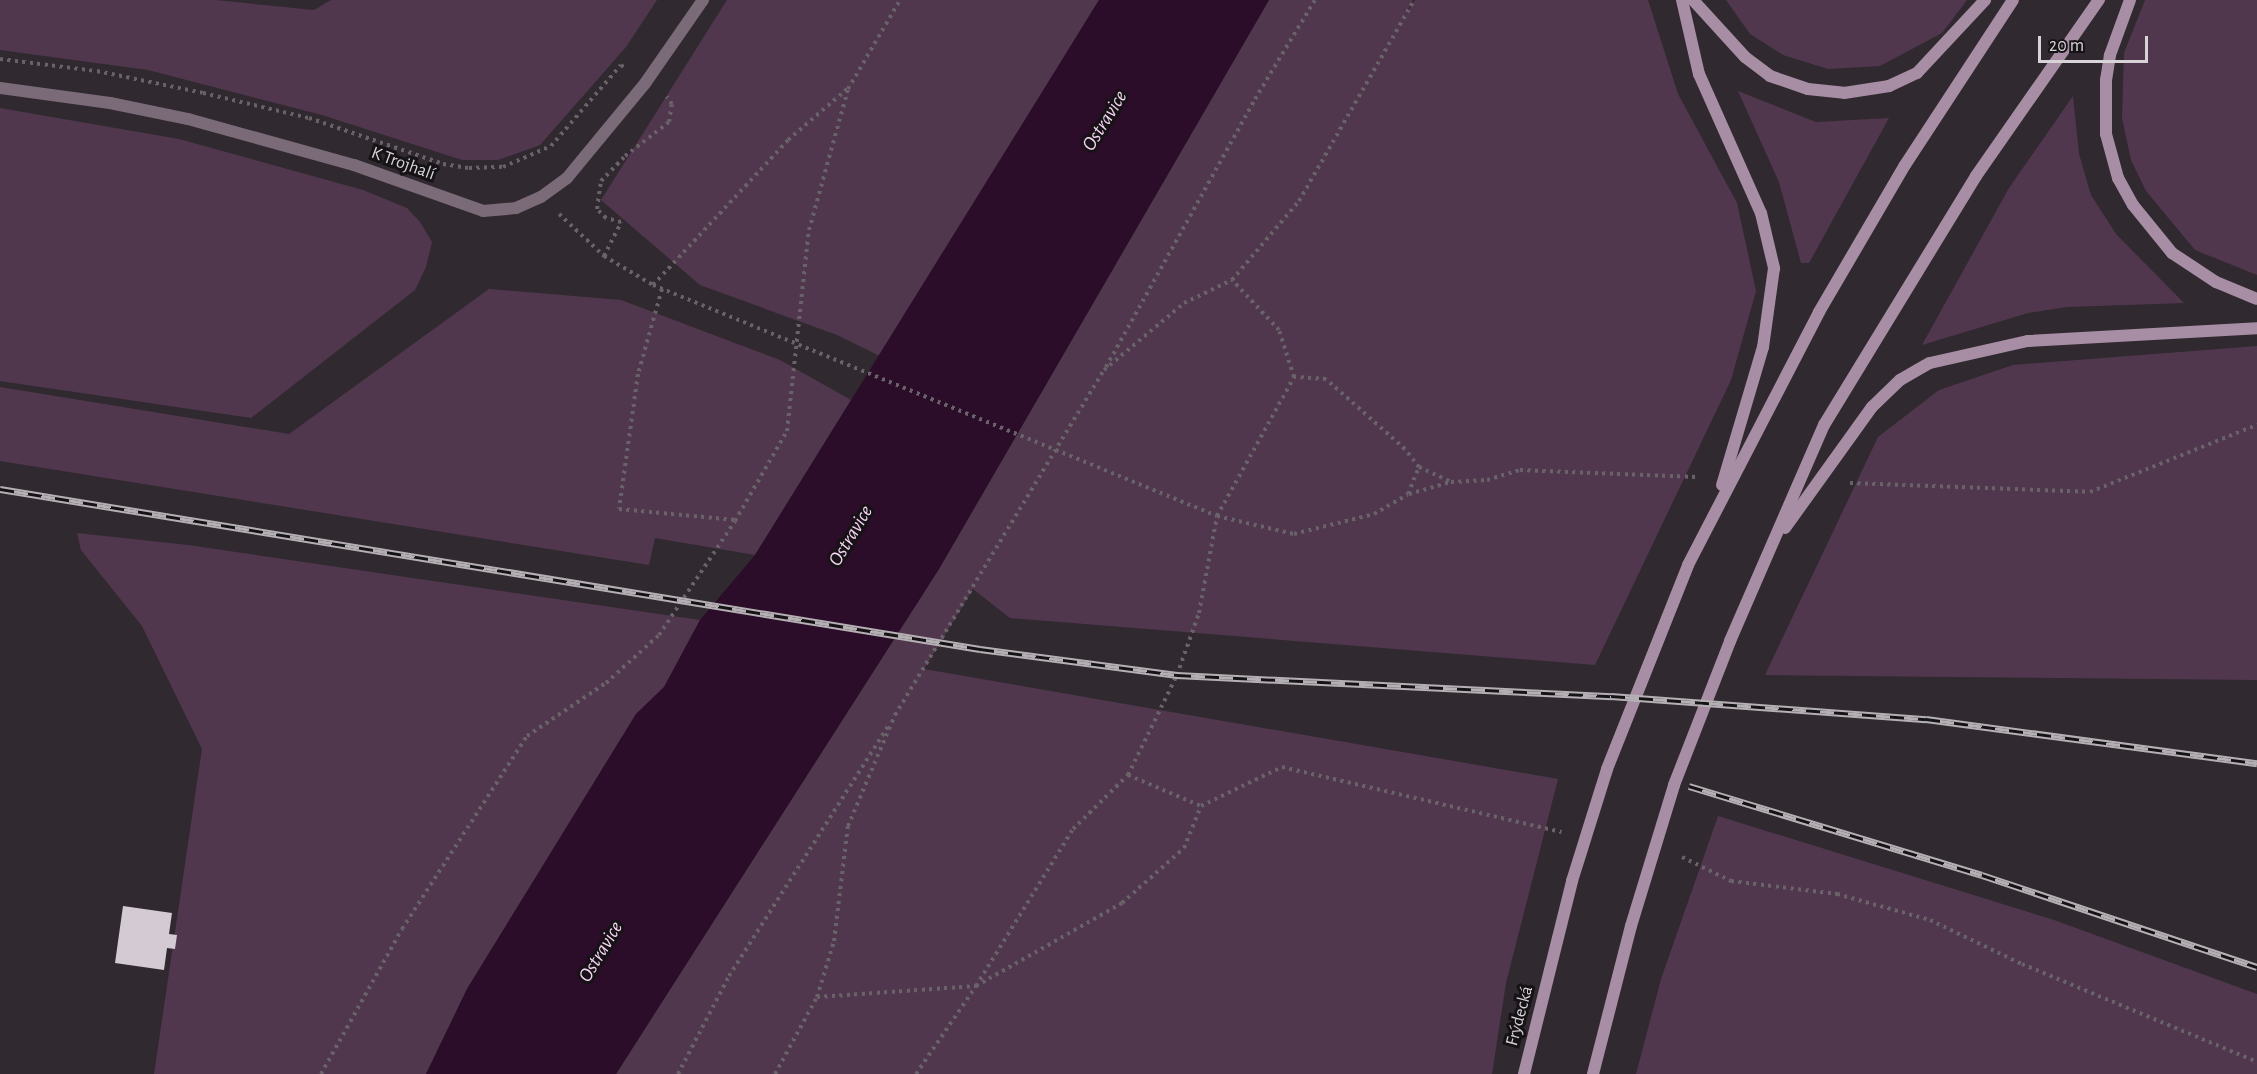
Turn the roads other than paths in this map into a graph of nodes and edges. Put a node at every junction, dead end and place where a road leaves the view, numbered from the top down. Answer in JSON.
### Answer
{"nodes":[{"id":1,"x":703,"y":0,"type":"edge"},
{"id":2,"x":1682,"y":0,"type":"edge"},
{"id":3,"x":1693,"y":0,"type":"edge"},
{"id":4,"x":1985,"y":0,"type":"edge"},
{"id":5,"x":2013,"y":0,"type":"edge"},
{"id":6,"x":2099,"y":0,"type":"edge"},
{"id":7,"x":2130,"y":0,"type":"edge"},
{"id":8,"x":0,"y":88,"type":"edge"},
{"id":9,"x":2257,"y":299,"type":"edge"},
{"id":10,"x":2257,"y":328,"type":"edge"},
{"id":11,"x":1726,"y":482,"type":"junction"},
{"id":12,"x":1790,"y":515,"type":"junction"},
{"id":13,"x":1524,"y":1074,"type":"edge"},
{"id":14,"x":1593,"y":1074,"type":"edge"}],
"edges":[{"from":1,"to":8,"type":"street","name":"K Trojhalí"},
{"from":2,"to":11,"type":"main road"},
{"from":3,"to":4,"type":"main road"},
{"from":5,"to":11,"type":"main road"},
{"from":6,"to":12,"type":"main road"},
{"from":7,"to":9,"type":"main road"},
{"from":10,"to":12,"type":"main road"},
{"from":11,"to":13,"type":"main road","name":"Frýdecká"},
{"from":12,"to":14,"type":"main road"}]}
